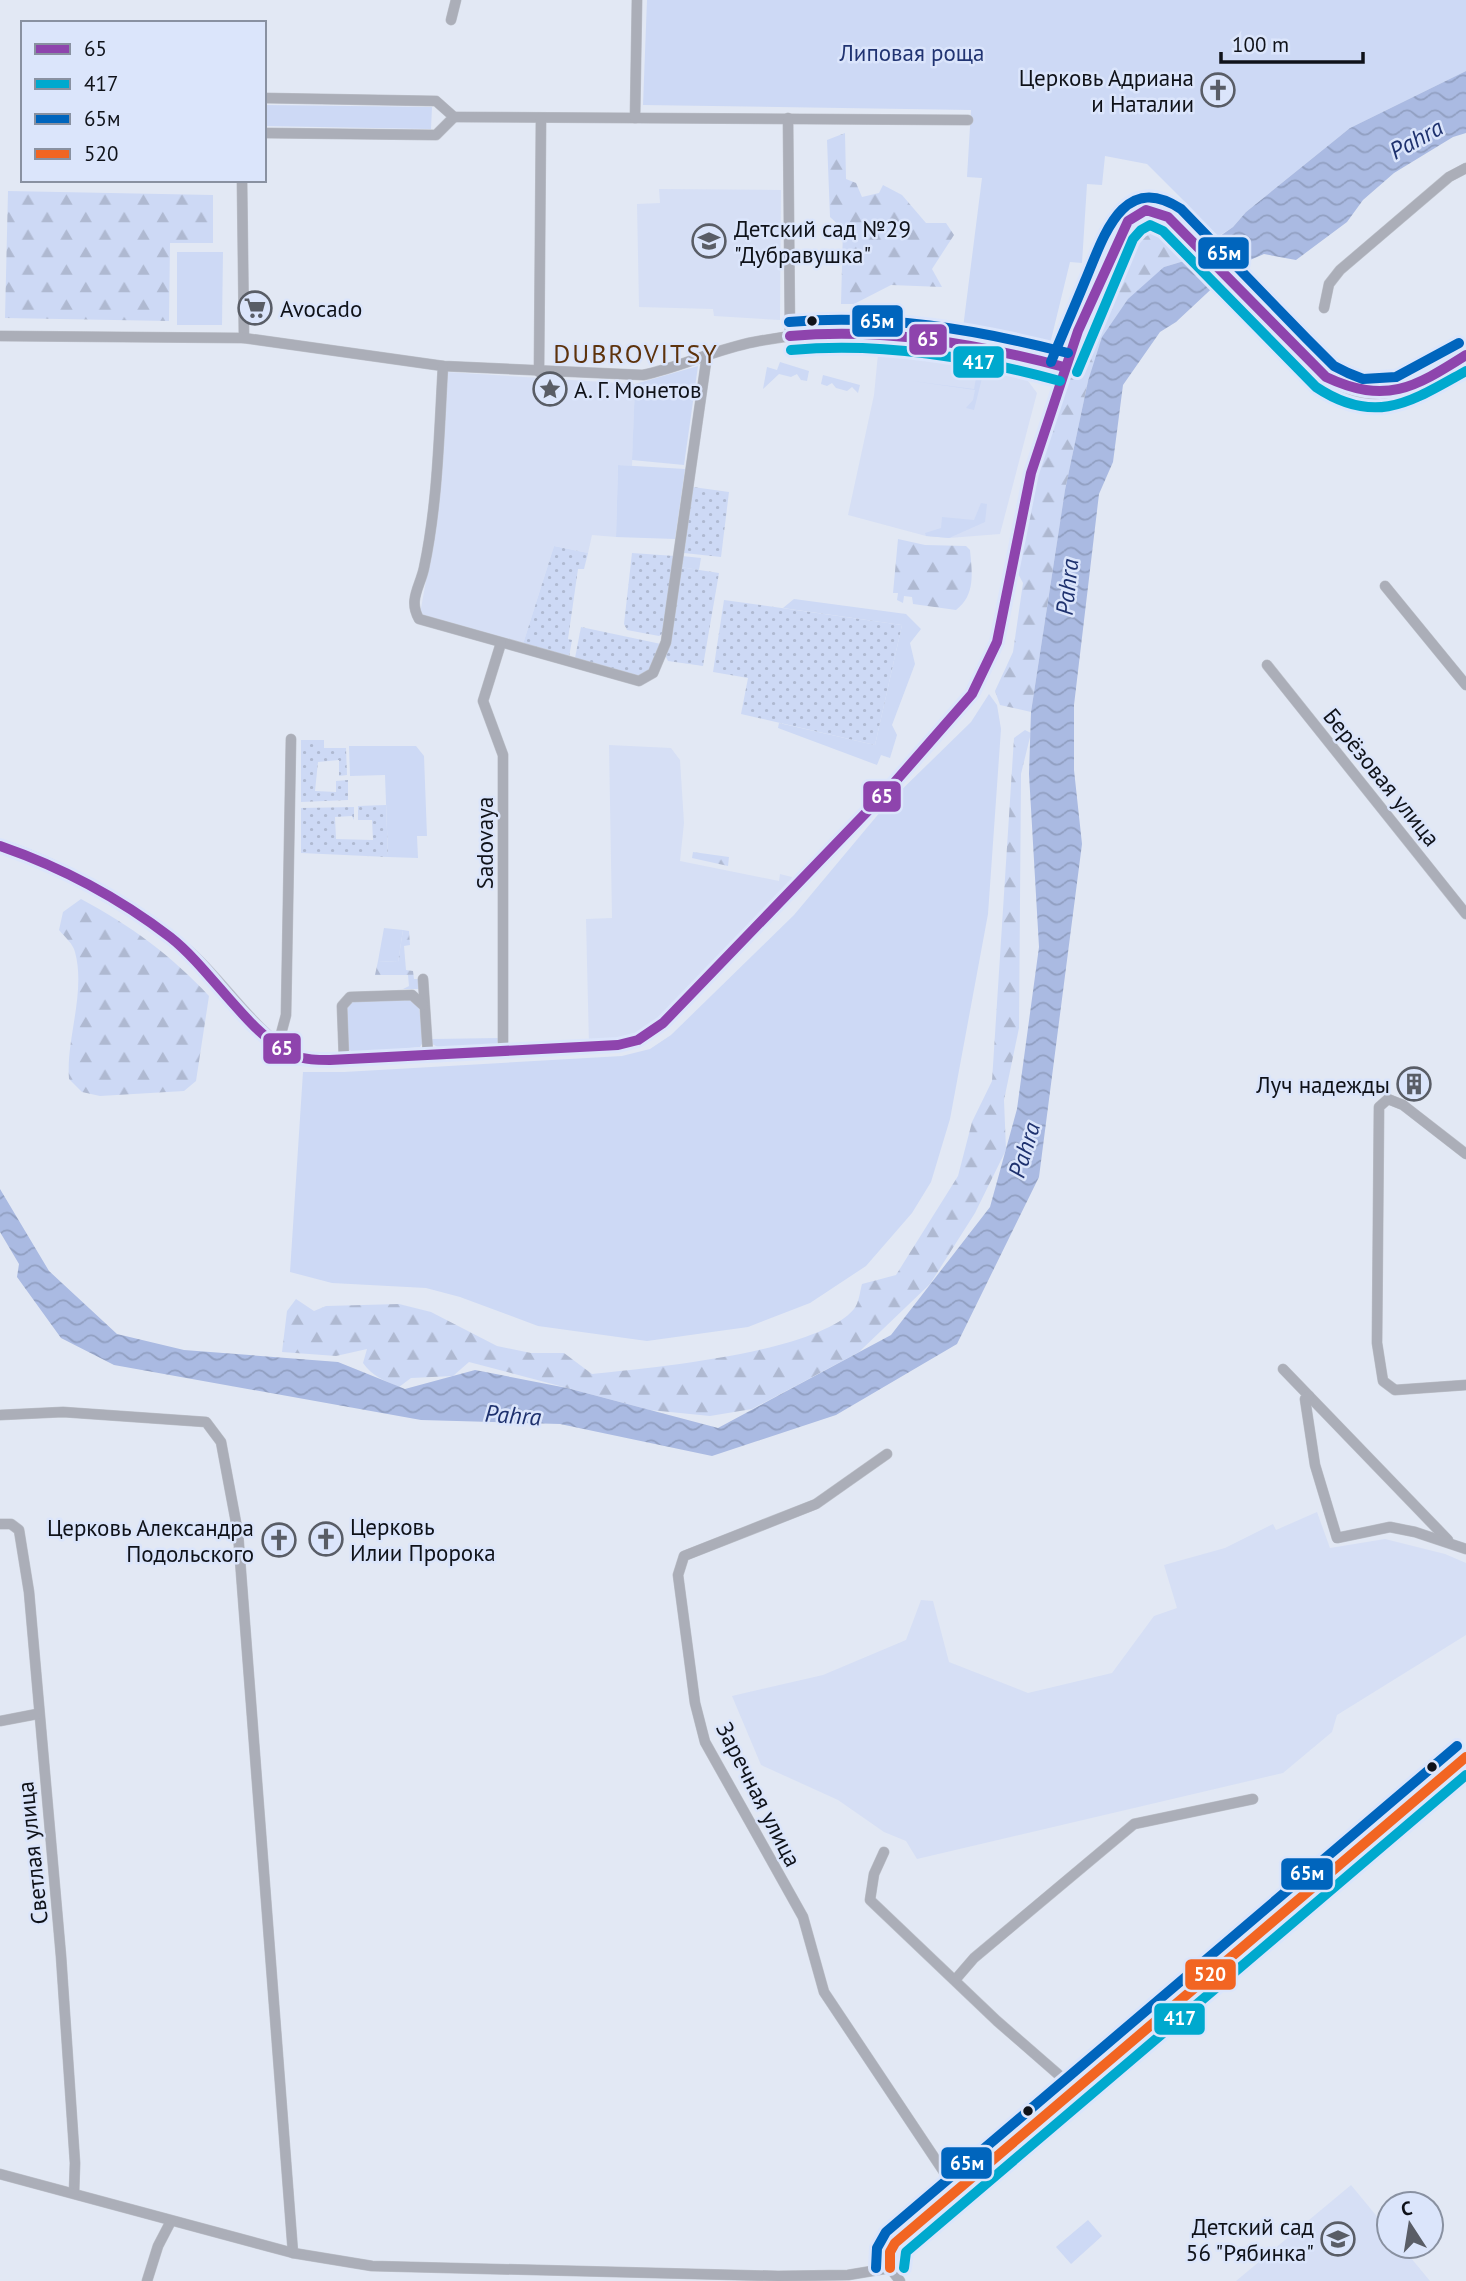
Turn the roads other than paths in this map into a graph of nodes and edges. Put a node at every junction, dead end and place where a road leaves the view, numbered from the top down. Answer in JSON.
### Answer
{"nodes":[{"id":1,"x":456,"y":0,"type":"edge"},
{"id":2,"x":637,"y":0,"type":"edge"},
{"id":3,"x":451,"y":20,"type":"dead end"},
{"id":4,"x":266,"y":98,"type":"edge"},
{"id":5,"x":454,"y":117,"type":"junction"},
{"id":6,"x":541,"y":118,"type":"junction"},
{"id":7,"x":635,"y":118,"type":"junction"},
{"id":8,"x":788,"y":118,"type":"junction"},
{"id":9,"x":968,"y":120,"type":"dead end"},
{"id":10,"x":266,"y":133,"type":"edge"},
{"id":11,"x":1466,"y":168,"type":"edge"},
{"id":12,"x":242,"y":182,"type":"edge"},
{"id":13,"x":1324,"y":308,"type":"dead end"},
{"id":14,"x":0,"y":336,"type":"edge"},
{"id":15,"x":790,"y":336,"type":"junction"},
{"id":16,"x":244,"y":338,"type":"junction"},
{"id":17,"x":707,"y":355,"type":"junction"},
{"id":18,"x":1466,"y":355,"type":"edge"},
{"id":19,"x":443,"y":366,"type":"junction"},
{"id":20,"x":1064,"y":367,"type":"junction"},
{"id":21,"x":539,"y":372,"type":"junction"},
{"id":22,"x":1385,"y":586,"type":"dead end"},
{"id":23,"x":501,"y":643,"type":"junction"},
{"id":24,"x":1267,"y":665,"type":"dead end"},
{"id":25,"x":1466,"y":685,"type":"edge"},
{"id":26,"x":291,"y":739,"type":"dead end"},
{"id":27,"x":0,"y":846,"type":"edge"},
{"id":28,"x":1466,"y":914,"type":"edge"},
{"id":29,"x":424,"y":979,"type":"dead end"},
{"id":30,"x":423,"y":1005,"type":"junction"},
{"id":31,"x":278,"y":1045,"type":"junction"},
{"id":32,"x":503,"y":1050,"type":"junction"},
{"id":33,"x":428,"y":1054,"type":"junction"},
{"id":34,"x":344,"y":1059,"type":"junction"},
{"id":35,"x":1466,"y":1154,"type":"edge"},
{"id":36,"x":1283,"y":1369,"type":"dead end"},
{"id":37,"x":1466,"y":1385,"type":"edge"},
{"id":38,"x":1309,"y":1396,"type":"junction"},
{"id":39,"x":0,"y":1415,"type":"edge"},
{"id":40,"x":887,"y":1454,"type":"dead end"},
{"id":41,"x":0,"y":1524,"type":"edge"},
{"id":42,"x":1450,"y":1543,"type":"junction"},
{"id":43,"x":1466,"y":1549,"type":"edge"},
{"id":44,"x":37,"y":1714,"type":"junction"},
{"id":45,"x":0,"y":1721,"type":"edge"},
{"id":46,"x":1466,"y":1758,"type":"edge"},
{"id":47,"x":1253,"y":1799,"type":"dead end"},
{"id":48,"x":884,"y":1853,"type":"dead end"},
{"id":49,"x":954,"y":1980,"type":"junction"},
{"id":50,"x":1075,"y":2090,"type":"junction"},
{"id":51,"x":0,"y":2174,"type":"edge"},
{"id":52,"x":956,"y":2190,"type":"junction"},
{"id":53,"x":74,"y":2193,"type":"junction"},
{"id":54,"x":171,"y":2221,"type":"junction"},
{"id":55,"x":293,"y":2253,"type":"junction"},
{"id":56,"x":890,"y":2268,"type":"junction"},
{"id":57,"x":147,"y":2281,"type":"edge"},
{"id":58,"x":900,"y":2281,"type":"edge"}],
"edges":[{"from":1,"to":3,"type":"street"},
{"from":2,"to":7,"type":"street"},
{"from":4,"to":5,"type":"street"},
{"from":5,"to":6,"type":"street"},
{"from":5,"to":10,"type":"street"},
{"from":6,"to":7,"type":"street"},
{"from":6,"to":21,"type":"street"},
{"from":7,"to":8,"type":"street"},
{"from":8,"to":9,"type":"street"},
{"from":8,"to":15,"type":"street"},
{"from":11,"to":13,"type":"street"},
{"from":12,"to":16,"type":"street"},
{"from":14,"to":16,"type":"street"},
{"from":15,"to":17,"type":"street"},
{"from":15,"to":20,"type":"street"},
{"from":16,"to":19,"type":"street"},
{"from":17,"to":21,"type":"street"},
{"from":17,"to":23,"type":"street"},
{"from":18,"to":20,"type":"main road"},
{"from":19,"to":21,"type":"street"},
{"from":19,"to":23,"type":"street"},
{"from":20,"to":32,"type":"main road"},
{"from":22,"to":25,"type":"street"},
{"from":23,"to":32,"type":"street","name":"Sadovaya"},
{"from":24,"to":28,"type":"street","name":"Берёзовая улица"},
{"from":26,"to":31,"type":"street"},
{"from":27,"to":31,"type":"main road"},
{"from":29,"to":30,"type":"street"},
{"from":30,"to":33,"type":"street"},
{"from":30,"to":34,"type":"street"},
{"from":31,"to":34,"type":"main road"},
{"from":32,"to":33,"type":"main road"},
{"from":33,"to":34,"type":"main road"},
{"from":35,"to":37,"type":"street"},
{"from":36,"to":38,"type":"street"},
{"from":38,"to":42,"type":"street"},
{"from":38,"to":42,"type":"street"},
{"from":39,"to":55,"type":"street"},
{"from":40,"to":52,"type":"street","name":"Заречная улица"},
{"from":41,"to":44,"type":"street","name":"Светлая улица"},
{"from":42,"to":43,"type":"street"},
{"from":44,"to":45,"type":"street"},
{"from":44,"to":53,"type":"street","name":"Светлая улица"},
{"from":46,"to":50,"type":"street"},
{"from":47,"to":49,"type":"street"},
{"from":48,"to":49,"type":"street"},
{"from":49,"to":50,"type":"street"},
{"from":50,"to":52,"type":"street"},
{"from":51,"to":53,"type":"street"},
{"from":52,"to":56,"type":"street"},
{"from":53,"to":54,"type":"street"},
{"from":54,"to":55,"type":"street"},
{"from":54,"to":57,"type":"street"},
{"from":55,"to":56,"type":"street"},
{"from":56,"to":58,"type":"street"}]}
